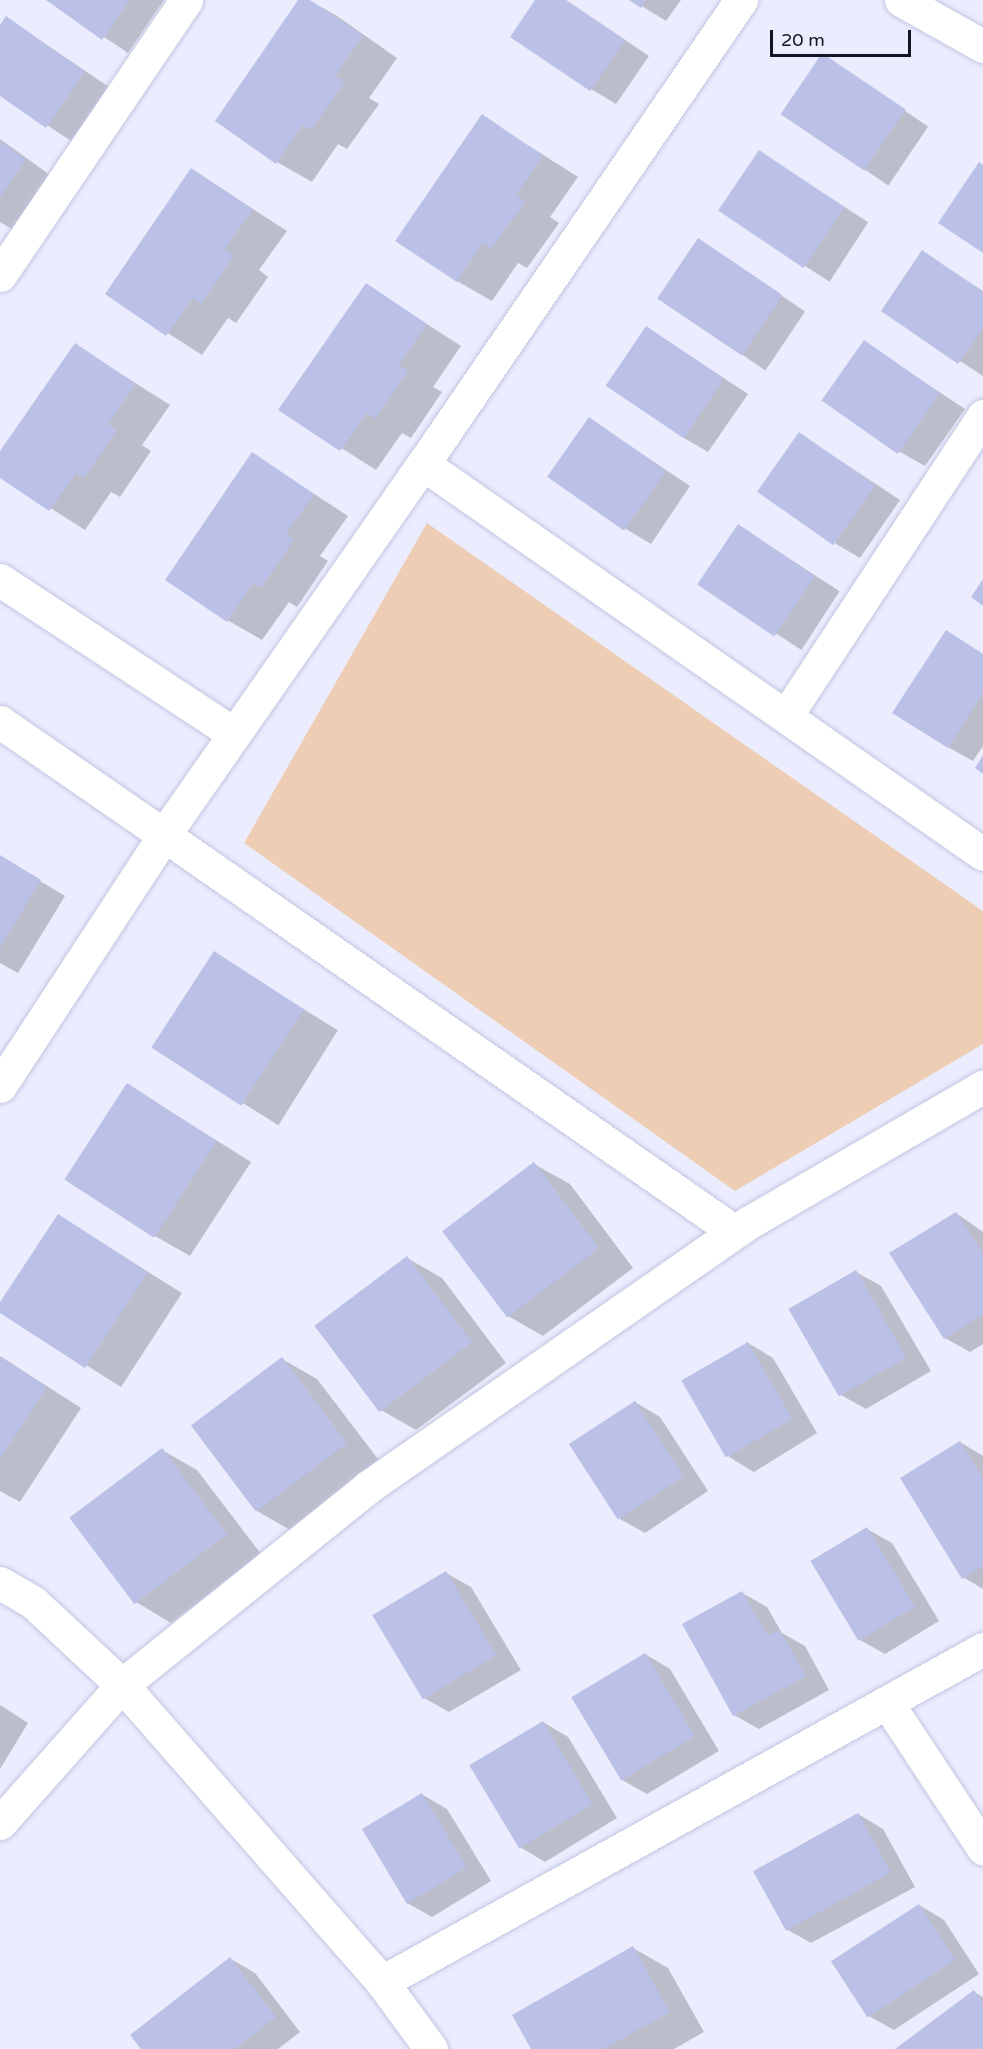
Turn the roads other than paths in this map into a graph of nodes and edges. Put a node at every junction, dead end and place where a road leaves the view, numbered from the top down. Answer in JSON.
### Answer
{"nodes":[{"id":1,"x":186,"y":0,"type":"edge"},
{"id":2,"x":741,"y":0,"type":"edge"},
{"id":3,"x":900,"y":0,"type":"edge"},
{"id":4,"x":983,"y":46,"type":"edge"},
{"id":5,"x":0,"y":275,"type":"edge"},
{"id":6,"x":983,"y":416,"type":"edge"},
{"id":7,"x":972,"y":457,"type":"edge"},
{"id":8,"x":423,"y":464,"type":"junction"},
{"id":9,"x":0,"y":580,"type":"edge"},
{"id":10,"x":786,"y":716,"type":"junction"},
{"id":11,"x":0,"y":722,"type":"edge"},
{"id":12,"x":234,"y":734,"type":"junction"},
{"id":13,"x":164,"y":835,"type":"junction"},
{"id":14,"x":983,"y":854,"type":"edge"},
{"id":15,"x":0,"y":1086,"type":"edge"},
{"id":16,"x":983,"y":1087,"type":"edge"},
{"id":17,"x":735,"y":1232,"type":"junction"},
{"id":18,"x":0,"y":1583,"type":"edge"},
{"id":19,"x":983,"y":1649,"type":"edge"},
{"id":20,"x":122,"y":1685,"type":"junction"},
{"id":21,"x":888,"y":1704,"type":"junction"},
{"id":22,"x":0,"y":1823,"type":"edge"},
{"id":23,"x":983,"y":1848,"type":"edge"},
{"id":24,"x":382,"y":1983,"type":"junction"},
{"id":25,"x":431,"y":2049,"type":"edge"}],
"edges":[{"from":1,"to":5,"type":"street"},
{"from":2,"to":8,"type":"street"},
{"from":3,"to":4,"type":"street"},
{"from":6,"to":7,"type":"street"},
{"from":7,"to":10,"type":"street"},
{"from":8,"to":10,"type":"street"},
{"from":8,"to":12,"type":"street"},
{"from":9,"to":12,"type":"street"},
{"from":10,"to":14,"type":"street"},
{"from":11,"to":13,"type":"street"},
{"from":12,"to":13,"type":"street"},
{"from":13,"to":15,"type":"street"},
{"from":13,"to":17,"type":"street"},
{"from":16,"to":17,"type":"street"},
{"from":17,"to":20,"type":"street"},
{"from":18,"to":20,"type":"street"},
{"from":19,"to":21,"type":"street"},
{"from":20,"to":22,"type":"street"},
{"from":20,"to":24,"type":"street"},
{"from":21,"to":23,"type":"street"},
{"from":21,"to":24,"type":"street"},
{"from":24,"to":25,"type":"street"}]}
